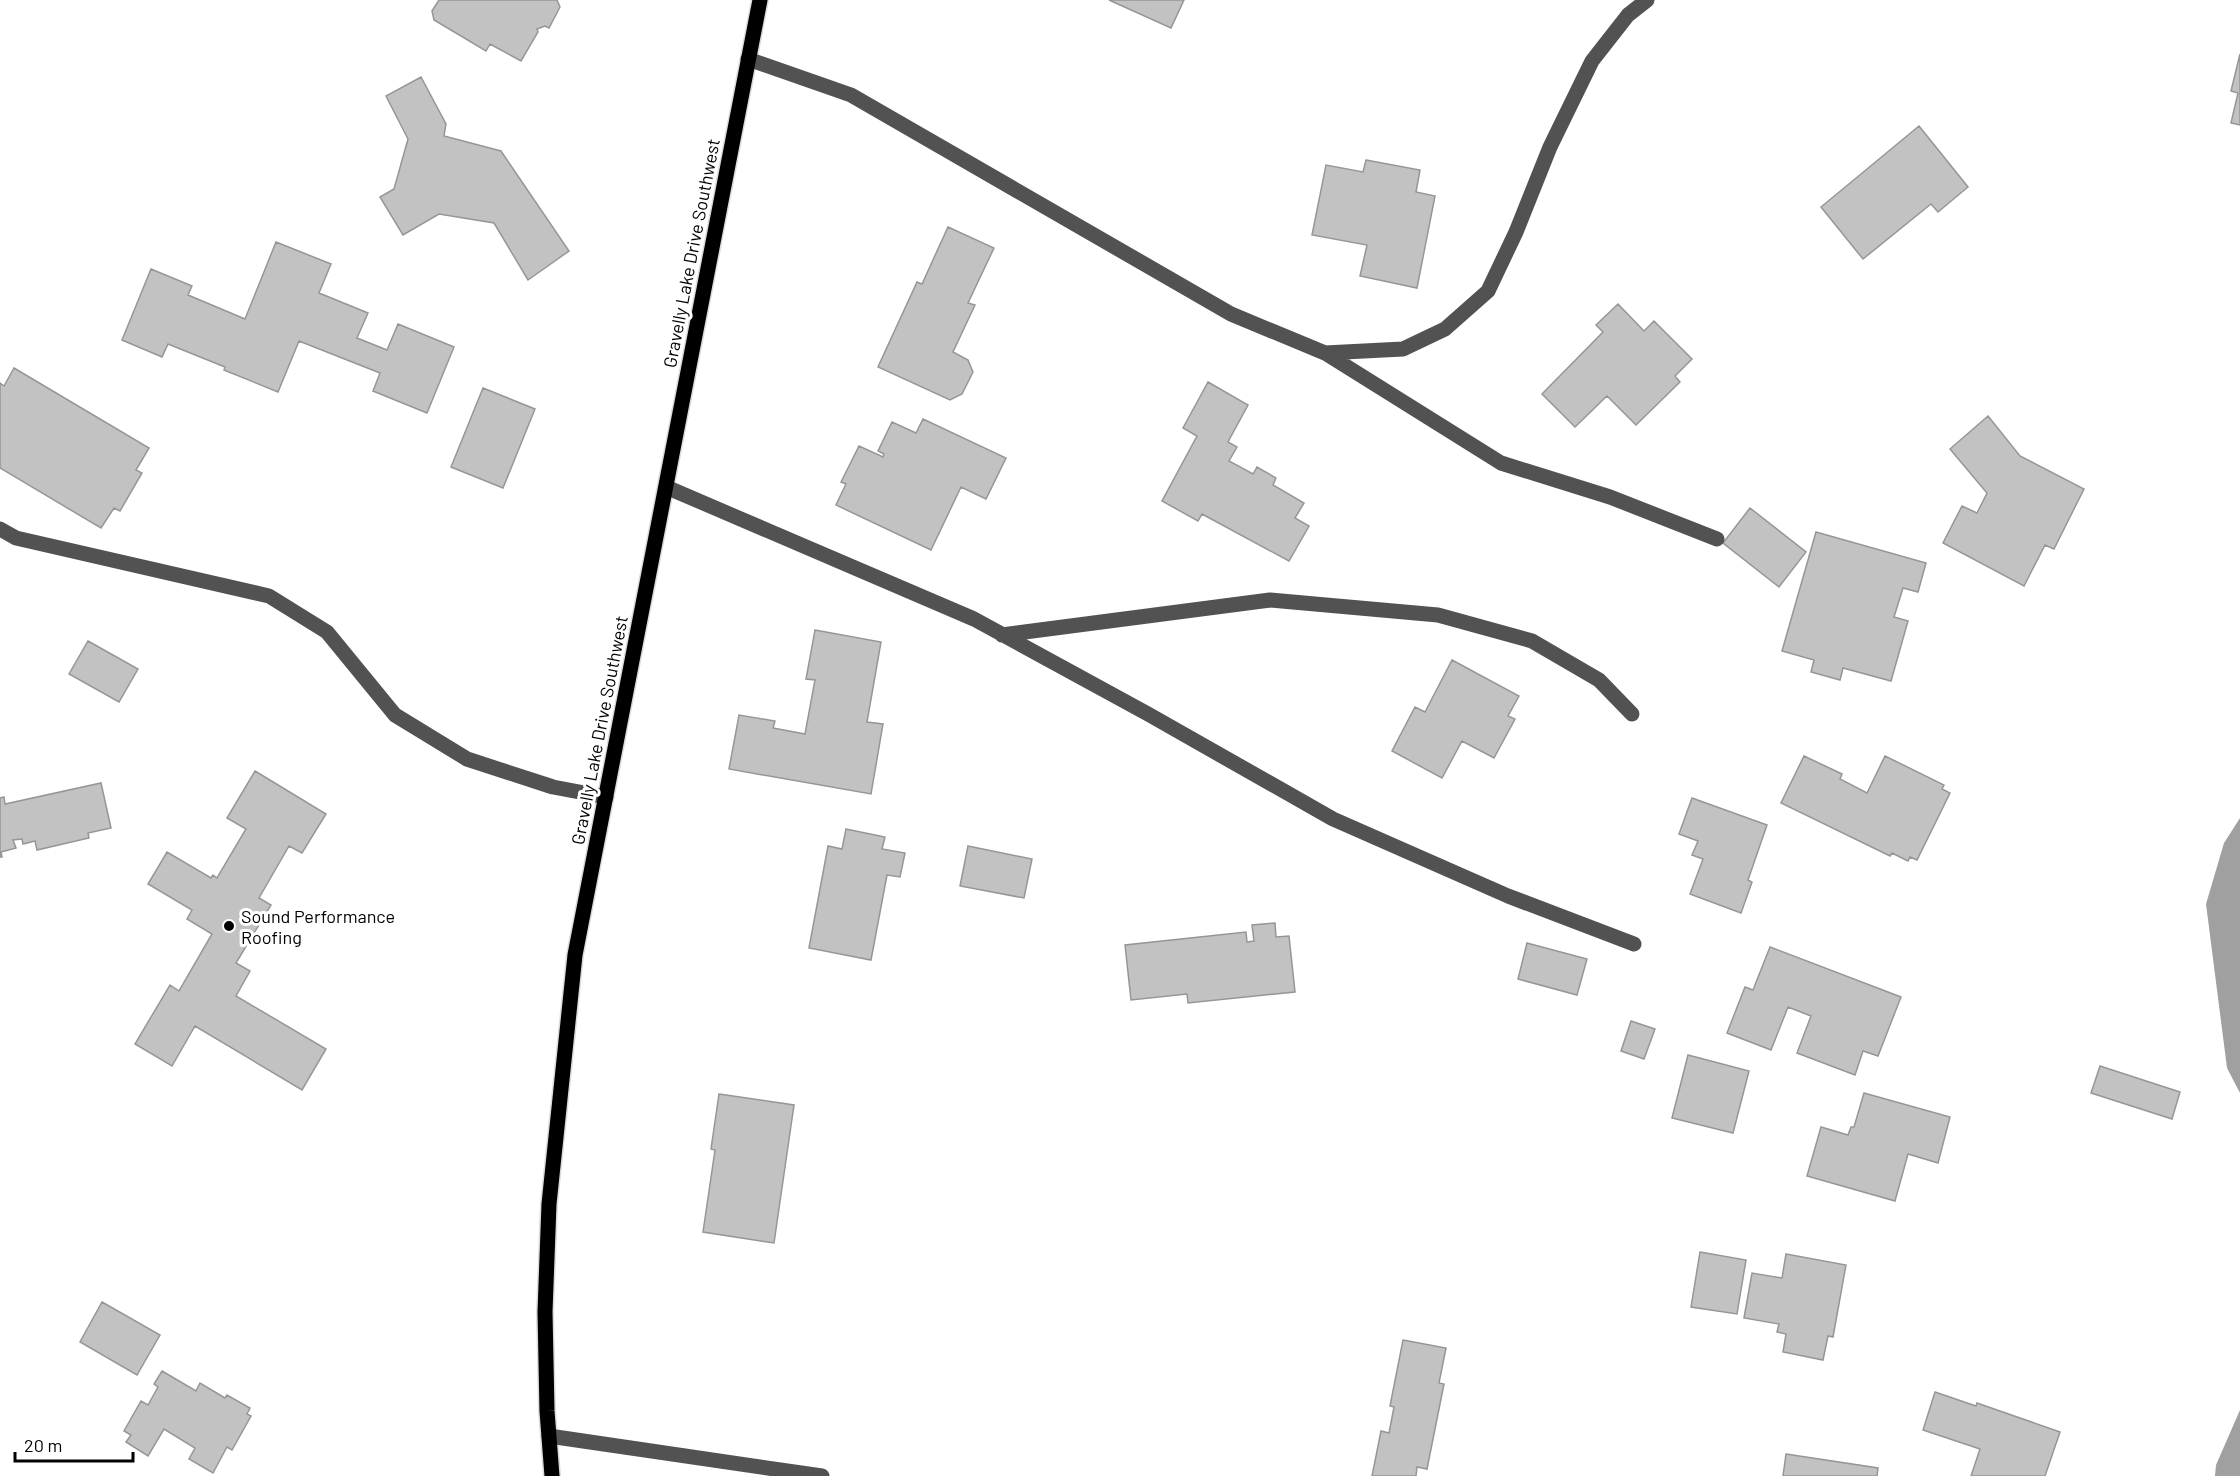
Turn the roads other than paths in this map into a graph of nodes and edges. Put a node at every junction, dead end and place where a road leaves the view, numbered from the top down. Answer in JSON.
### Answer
{"nodes":[{"id":1,"x":760,"y":0,"type":"edge"},
{"id":2,"x":1647,"y":0,"type":"edge"},
{"id":3,"x":748,"y":59,"type":"junction"},
{"id":4,"x":1325,"y":353,"type":"junction"},
{"id":5,"x":666,"y":487,"type":"junction"},
{"id":6,"x":0,"y":530,"type":"edge"},
{"id":7,"x":1717,"y":539,"type":"dead end"},
{"id":8,"x":1002,"y":635,"type":"junction"},
{"id":9,"x":1632,"y":714,"type":"dead end"},
{"id":10,"x":606,"y":797,"type":"junction"},
{"id":11,"x":1634,"y":944,"type":"dead end"},
{"id":12,"x":549,"y":1436,"type":"junction"},
{"id":13,"x":552,"y":1476,"type":"edge"},
{"id":14,"x":822,"y":1476,"type":"edge"}],
"edges":[{"from":1,"to":3,"type":"main road","name":"Gravelly Lake Drive Southwest"},
{"from":2,"to":4,"type":"lane"},
{"from":3,"to":4,"type":"lane"},
{"from":3,"to":5,"type":"main road","name":"Gravelly Lake Drive Southwest"},
{"from":4,"to":7,"type":"lane"},
{"from":5,"to":8,"type":"lane"},
{"from":5,"to":10,"type":"main road","name":"Gravelly Lake Drive Southwest"},
{"from":6,"to":10,"type":"lane"},
{"from":8,"to":9,"type":"lane"},
{"from":8,"to":11,"type":"lane"},
{"from":10,"to":12,"type":"main road","name":"Gravelly Lake Drive Southwest"},
{"from":12,"to":13,"type":"main road","name":"Gravelly Lake Drive Southwest"},
{"from":12,"to":14,"type":"lane"}]}
